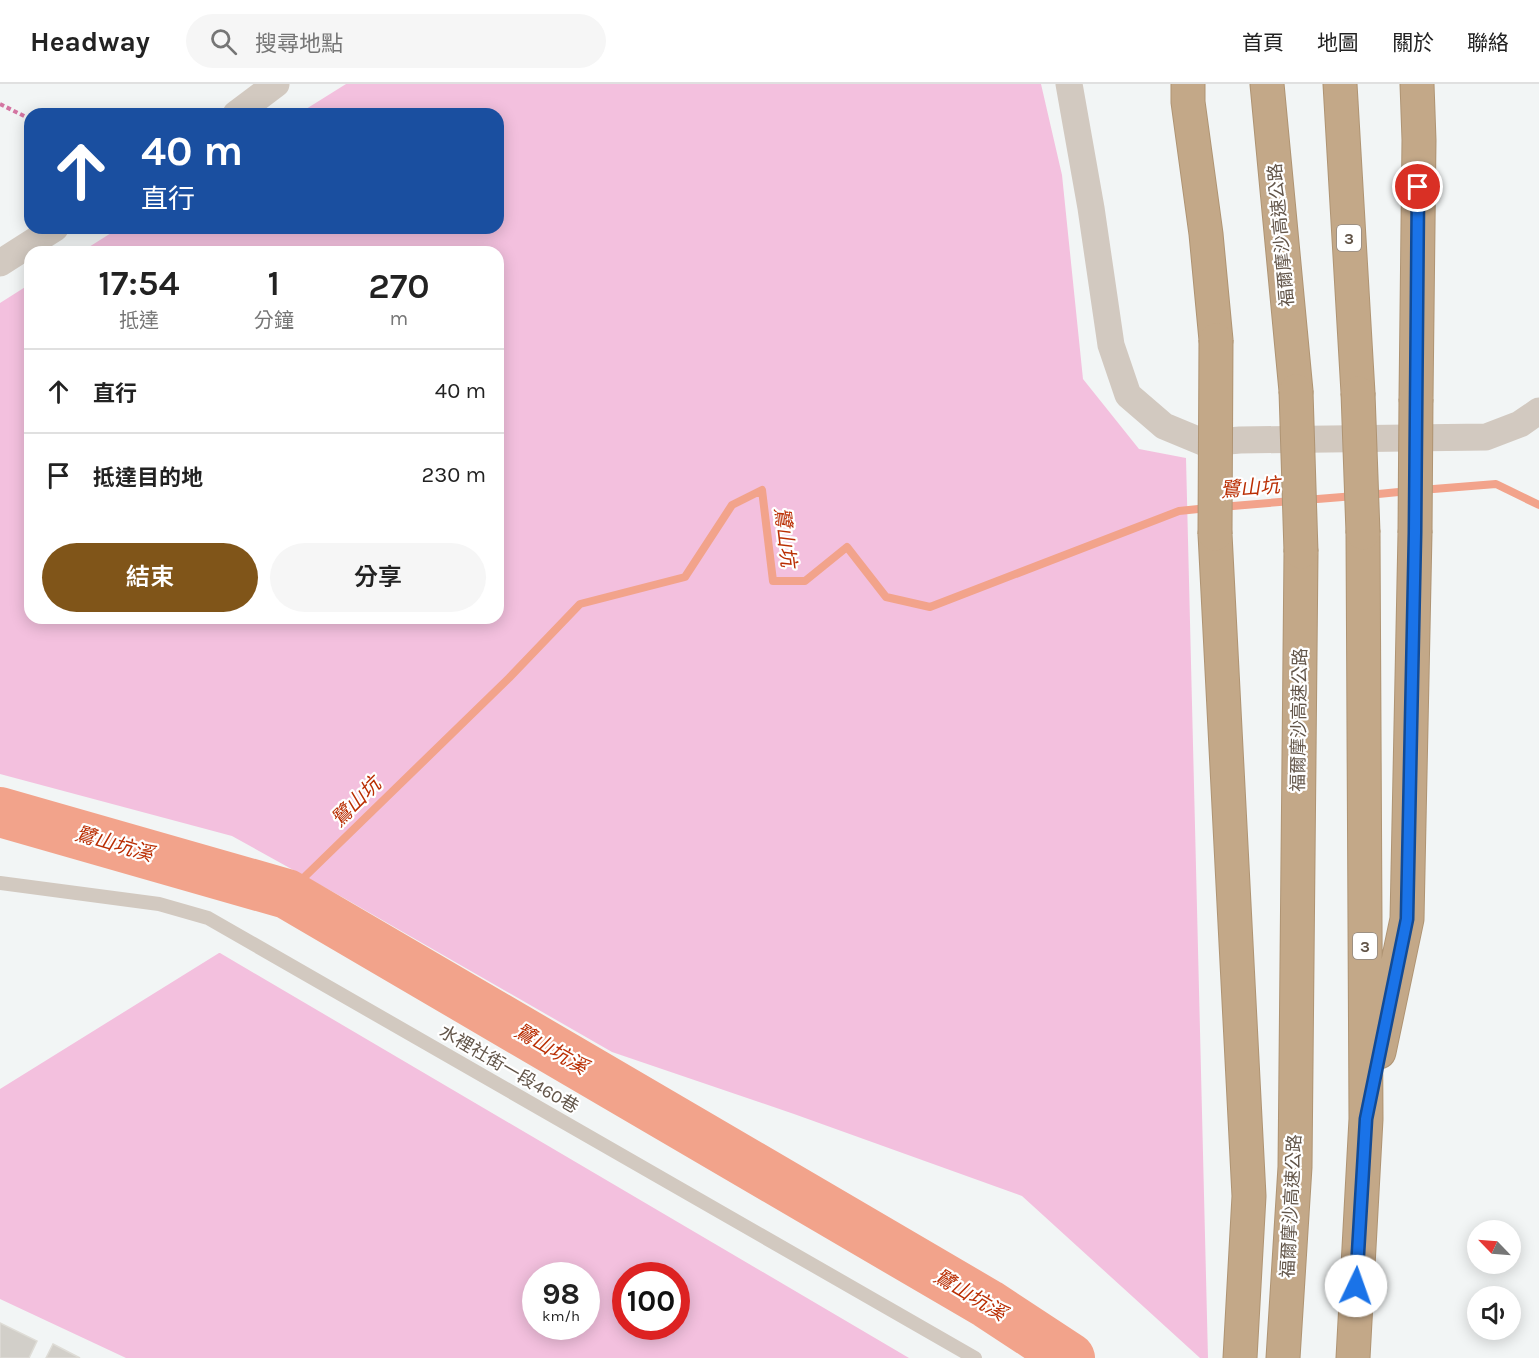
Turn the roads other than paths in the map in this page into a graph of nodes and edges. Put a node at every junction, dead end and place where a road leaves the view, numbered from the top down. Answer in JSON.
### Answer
{"nodes":[{"id":1,"x":276,"y":84,"type":"edge"},
{"id":2,"x":1069,"y":84,"type":"edge"},
{"id":3,"x":1188,"y":84,"type":"edge"},
{"id":4,"x":1267,"y":84,"type":"edge"},
{"id":5,"x":1340,"y":84,"type":"edge"},
{"id":6,"x":1417,"y":84,"type":"edge"},
{"id":7,"x":1429,"y":84,"type":"edge"},
{"id":8,"x":244,"y":108,"type":"edge"},
{"id":9,"x":1419,"y":141,"type":"junction"},
{"id":10,"x":46,"y":234,"type":"edge"},
{"id":11,"x":27,"y":246,"type":"edge"},
{"id":12,"x":24,"y":248,"type":"edge"},
{"id":13,"x":0,"y":263,"type":"edge"},
{"id":14,"x":1539,"y":411,"type":"edge"},
{"id":15,"x":0,"y":883,"type":"edge"},
{"id":16,"x":1366,"y":1119,"type":"junction"},
{"id":17,"x":975,"y":1358,"type":"edge"},
{"id":18,"x":1240,"y":1358,"type":"edge"},
{"id":19,"x":1283,"y":1358,"type":"edge"},
{"id":20,"x":1353,"y":1358,"type":"edge"}],
"edges":[{"from":1,"to":8,"type":"street"},
{"from":2,"to":14,"type":"street"},
{"from":3,"to":18,"type":"highway","bridge":true},
{"from":4,"to":19,"type":"highway","name":"福爾摩沙高速公路","bridge":true},
{"from":5,"to":16,"type":"highway","number":"3","bridge":true},
{"from":6,"to":9,"type":"highway"},
{"from":7,"to":9,"type":"highway"},
{"from":9,"to":16,"type":"highway","bridge":true},
{"from":10,"to":11,"type":"street"},
{"from":12,"to":13,"type":"street"},
{"from":15,"to":17,"type":"lane","name":"水裡社街一段460巷"},
{"from":16,"to":20,"type":"highway","number":"3"}]}
